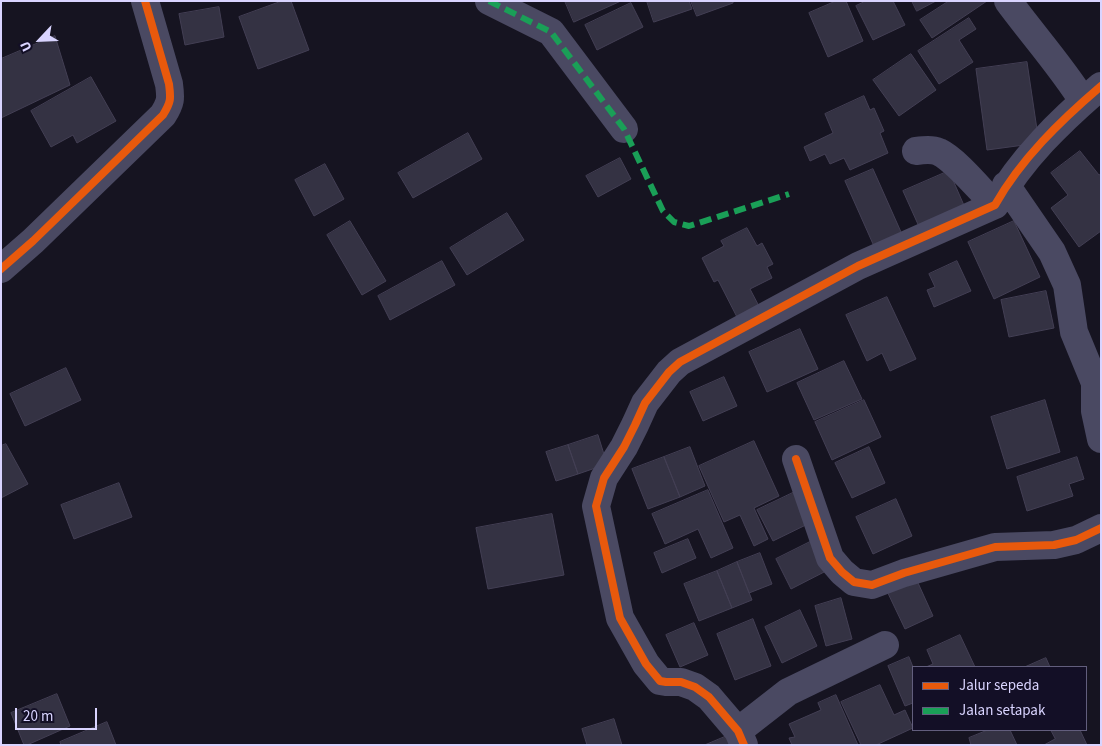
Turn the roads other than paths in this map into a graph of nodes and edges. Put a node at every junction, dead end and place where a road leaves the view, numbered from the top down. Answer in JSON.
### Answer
{"nodes":[{"id":1,"x":145,"y":1,"type":"edge"},
{"id":2,"x":489,"y":1,"type":"edge"},
{"id":3,"x":1008,"y":1,"type":"edge"},
{"id":4,"x":1092,"y":94,"type":"edge"},
{"id":5,"x":624,"y":129,"type":"dead end"},
{"id":6,"x":916,"y":151,"type":"dead end"},
{"id":7,"x":1001,"y":195,"type":"junction"},
{"id":8,"x":1,"y":269,"type":"edge"},
{"id":9,"x":1098,"y":409,"type":"edge"},
{"id":10,"x":1101,"y":439,"type":"edge"},
{"id":11,"x":796,"y":459,"type":"dead end"},
{"id":12,"x":1101,"y":528,"type":"edge"},
{"id":13,"x":886,"y":645,"type":"dead end"},
{"id":14,"x":741,"y":738,"type":"edge"}],
"edges":[{"from":1,"to":8,"type":"street"},
{"from":2,"to":5,"type":"street"},
{"from":3,"to":4,"type":"street"},
{"from":4,"to":7,"type":"street"},
{"from":6,"to":7,"type":"street"},
{"from":7,"to":9,"type":"street"},
{"from":7,"to":14,"type":"street"},
{"from":9,"to":10,"type":"street"},
{"from":11,"to":12,"type":"street"},
{"from":13,"to":14,"type":"street"}]}
